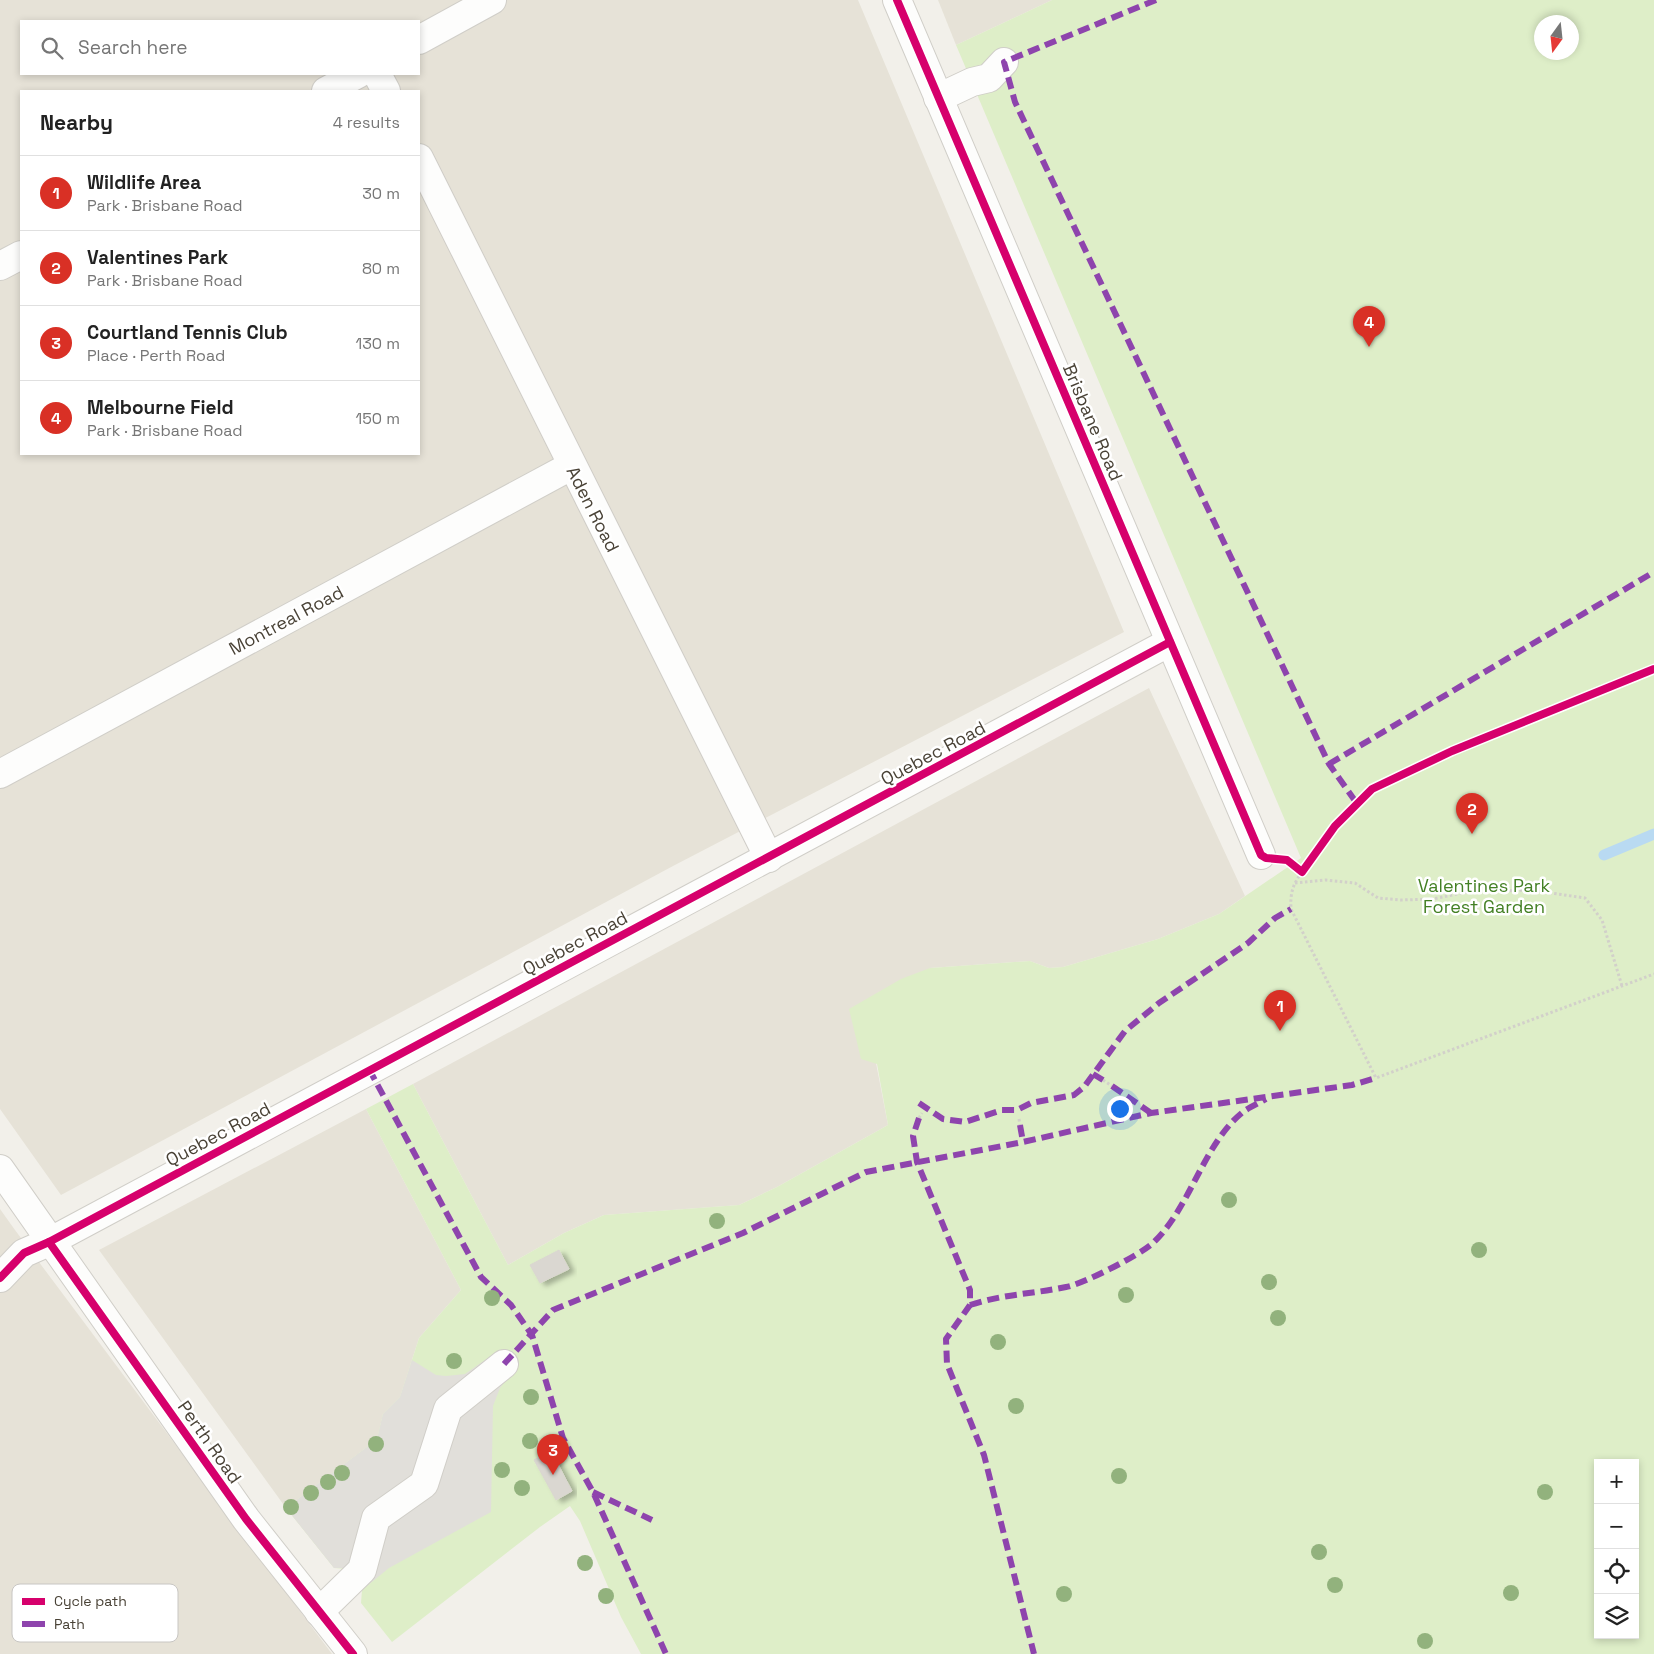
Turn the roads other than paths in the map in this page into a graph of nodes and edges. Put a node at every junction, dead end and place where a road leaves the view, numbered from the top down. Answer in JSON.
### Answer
{"nodes":[{"id":1,"x":492,"y":0,"type":"edge"},
{"id":2,"x":897,"y":0,"type":"edge"},
{"id":3,"x":420,"y":39,"type":"edge"},
{"id":4,"x":1004,"y":62,"type":"dead end"},
{"id":5,"x":356,"y":75,"type":"edge"},
{"id":6,"x":378,"y":75,"type":"edge"},
{"id":7,"x":328,"y":90,"type":"edge"},
{"id":8,"x":385,"y":90,"type":"edge"},
{"id":9,"x":938,"y":98,"type":"junction"},
{"id":10,"x":420,"y":160,"type":"edge"},
{"id":11,"x":20,"y":256,"type":"edge"},
{"id":12,"x":0,"y":266,"type":"edge"},
{"id":13,"x":571,"y":466,"type":"junction"},
{"id":14,"x":1170,"y":642,"type":"junction"},
{"id":15,"x":0,"y":774,"type":"edge"},
{"id":16,"x":1261,"y":855,"type":"road end"},
{"id":17,"x":769,"y":858,"type":"junction"},
{"id":18,"x":0,"y":1169,"type":"edge"},
{"id":19,"x":50,"y":1242,"type":"junction"},
{"id":20,"x":0,"y":1278,"type":"edge"},
{"id":21,"x":504,"y":1364,"type":"dead end"},
{"id":22,"x":319,"y":1612,"type":"junction"},
{"id":23,"x":353,"y":1654,"type":"edge"}],
"edges":[{"from":1,"to":3,"type":"street"},
{"from":2,"to":9,"type":"street","name":"Brisbane Road"},
{"from":4,"to":9,"type":"street"},
{"from":5,"to":7,"type":"street"},
{"from":6,"to":8,"type":"street"},
{"from":9,"to":14,"type":"street","name":"Brisbane Road"},
{"from":10,"to":13,"type":"street","name":"Aden Road"},
{"from":11,"to":12,"type":"street"},
{"from":13,"to":15,"type":"street","name":"Montreal Road"},
{"from":13,"to":17,"type":"street","name":"Aden Road"},
{"from":14,"to":16,"type":"street","name":"Brisbane Road"},
{"from":14,"to":17,"type":"street","name":"Quebec Road"},
{"from":17,"to":19,"type":"street","name":"Quebec Road"},
{"from":18,"to":19,"type":"street","name":"Perth Road"},
{"from":19,"to":20,"type":"street","name":"Quebec Road"},
{"from":19,"to":22,"type":"street","name":"Perth Road"},
{"from":21,"to":22,"type":"street"},
{"from":22,"to":23,"type":"street","name":"Perth Road"}]}
